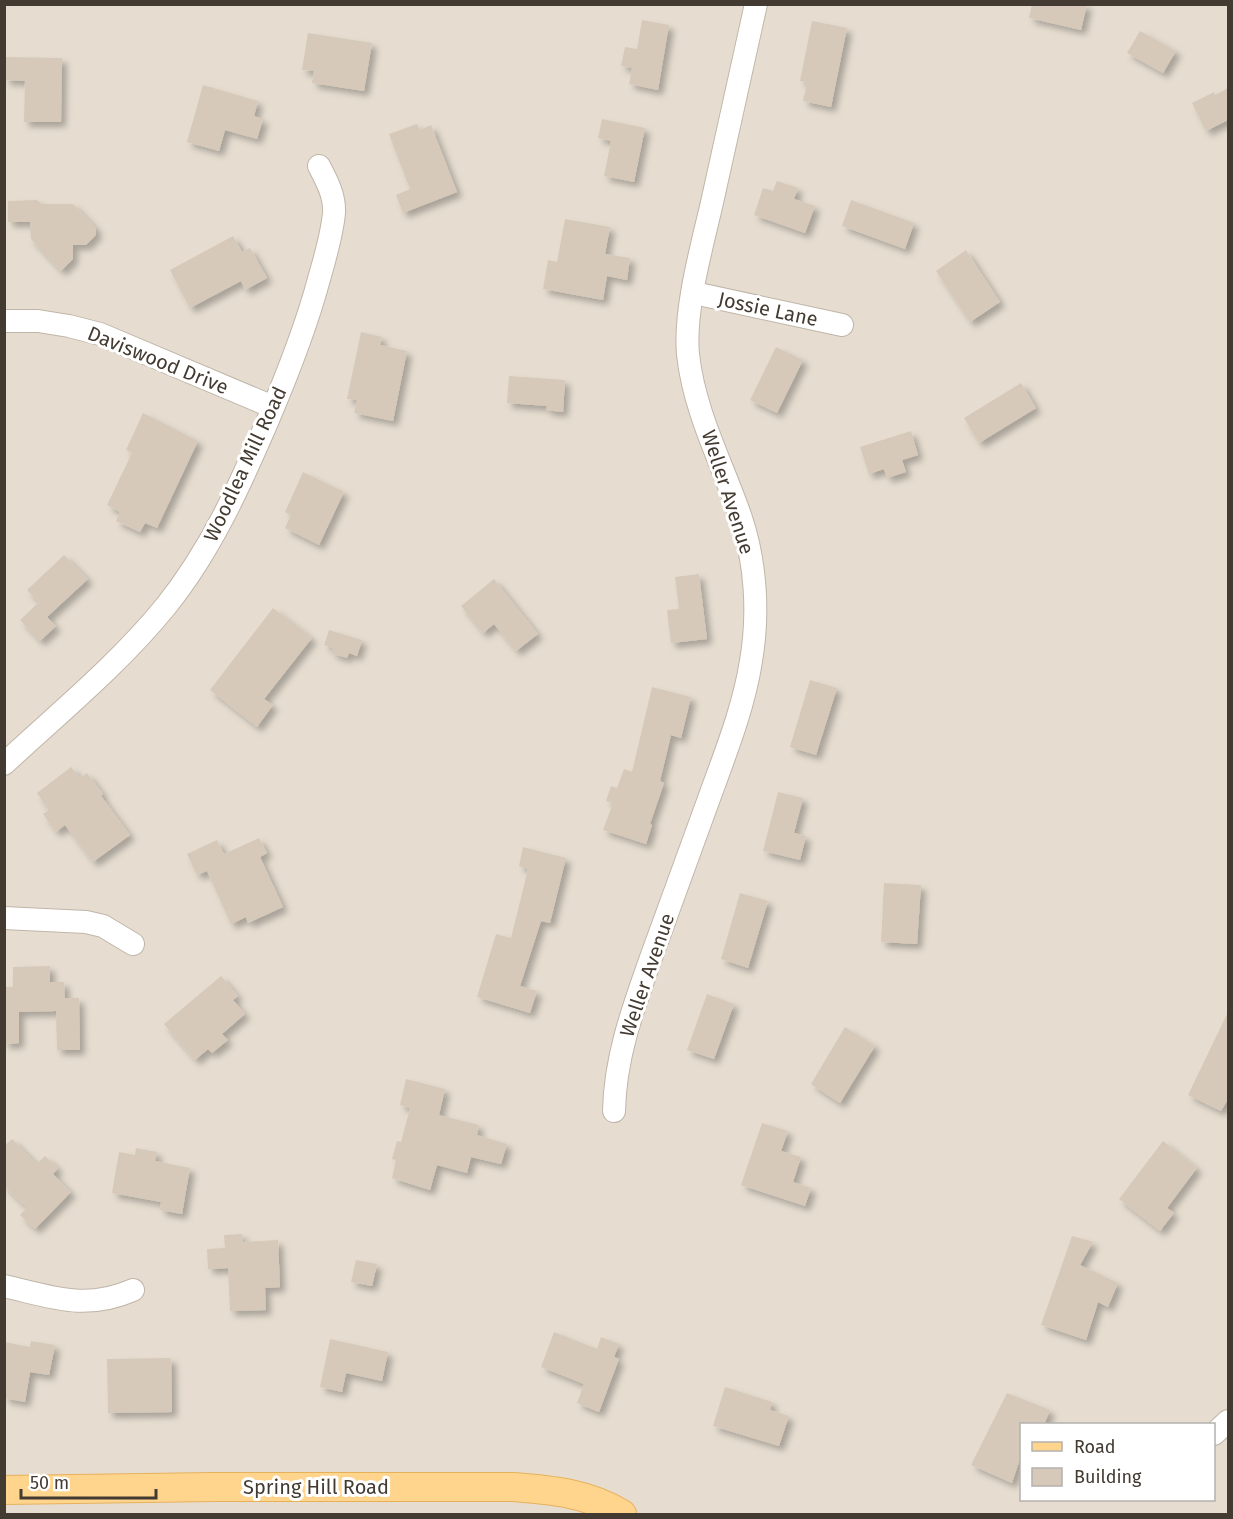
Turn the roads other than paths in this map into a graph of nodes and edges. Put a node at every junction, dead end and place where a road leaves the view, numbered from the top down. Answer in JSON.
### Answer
{"nodes":[{"id":1,"x":756,"y":4,"type":"edge"},
{"id":2,"x":319,"y":166,"type":"dead end"},
{"id":3,"x":694,"y":293,"type":"junction"},
{"id":4,"x":4,"y":321,"type":"edge"},
{"id":5,"x":842,"y":325,"type":"dead end"},
{"id":6,"x":273,"y":407,"type":"junction"},
{"id":7,"x":4,"y":764,"type":"edge"},
{"id":8,"x":4,"y":918,"type":"edge"},
{"id":9,"x":133,"y":944,"type":"dead end"},
{"id":10,"x":614,"y":1111,"type":"dead end"},
{"id":11,"x":4,"y":1286,"type":"edge"},
{"id":12,"x":133,"y":1290,"type":"dead end"},
{"id":13,"x":1228,"y":1421,"type":"edge"},
{"id":14,"x":1215,"y":1433,"type":"edge"},
{"id":15,"x":4,"y":1490,"type":"edge"},
{"id":16,"x":622,"y":1515,"type":"edge"}],
"edges":[{"from":1,"to":3,"type":"street","name":"Weller Avenue"},
{"from":2,"to":6,"type":"street","name":"Woodlea Mill Road"},
{"from":3,"to":5,"type":"street","name":"Jossie Lane"},
{"from":3,"to":10,"type":"street","name":"Weller Avenue"},
{"from":4,"to":6,"type":"street","name":"Daviswood Drive"},
{"from":6,"to":7,"type":"street","name":"Woodlea Mill Road"},
{"from":8,"to":9,"type":"street"},
{"from":11,"to":12,"type":"street"},
{"from":13,"to":14,"type":"street"},
{"from":15,"to":16,"type":"main road","name":"Spring Hill Road"}]}
